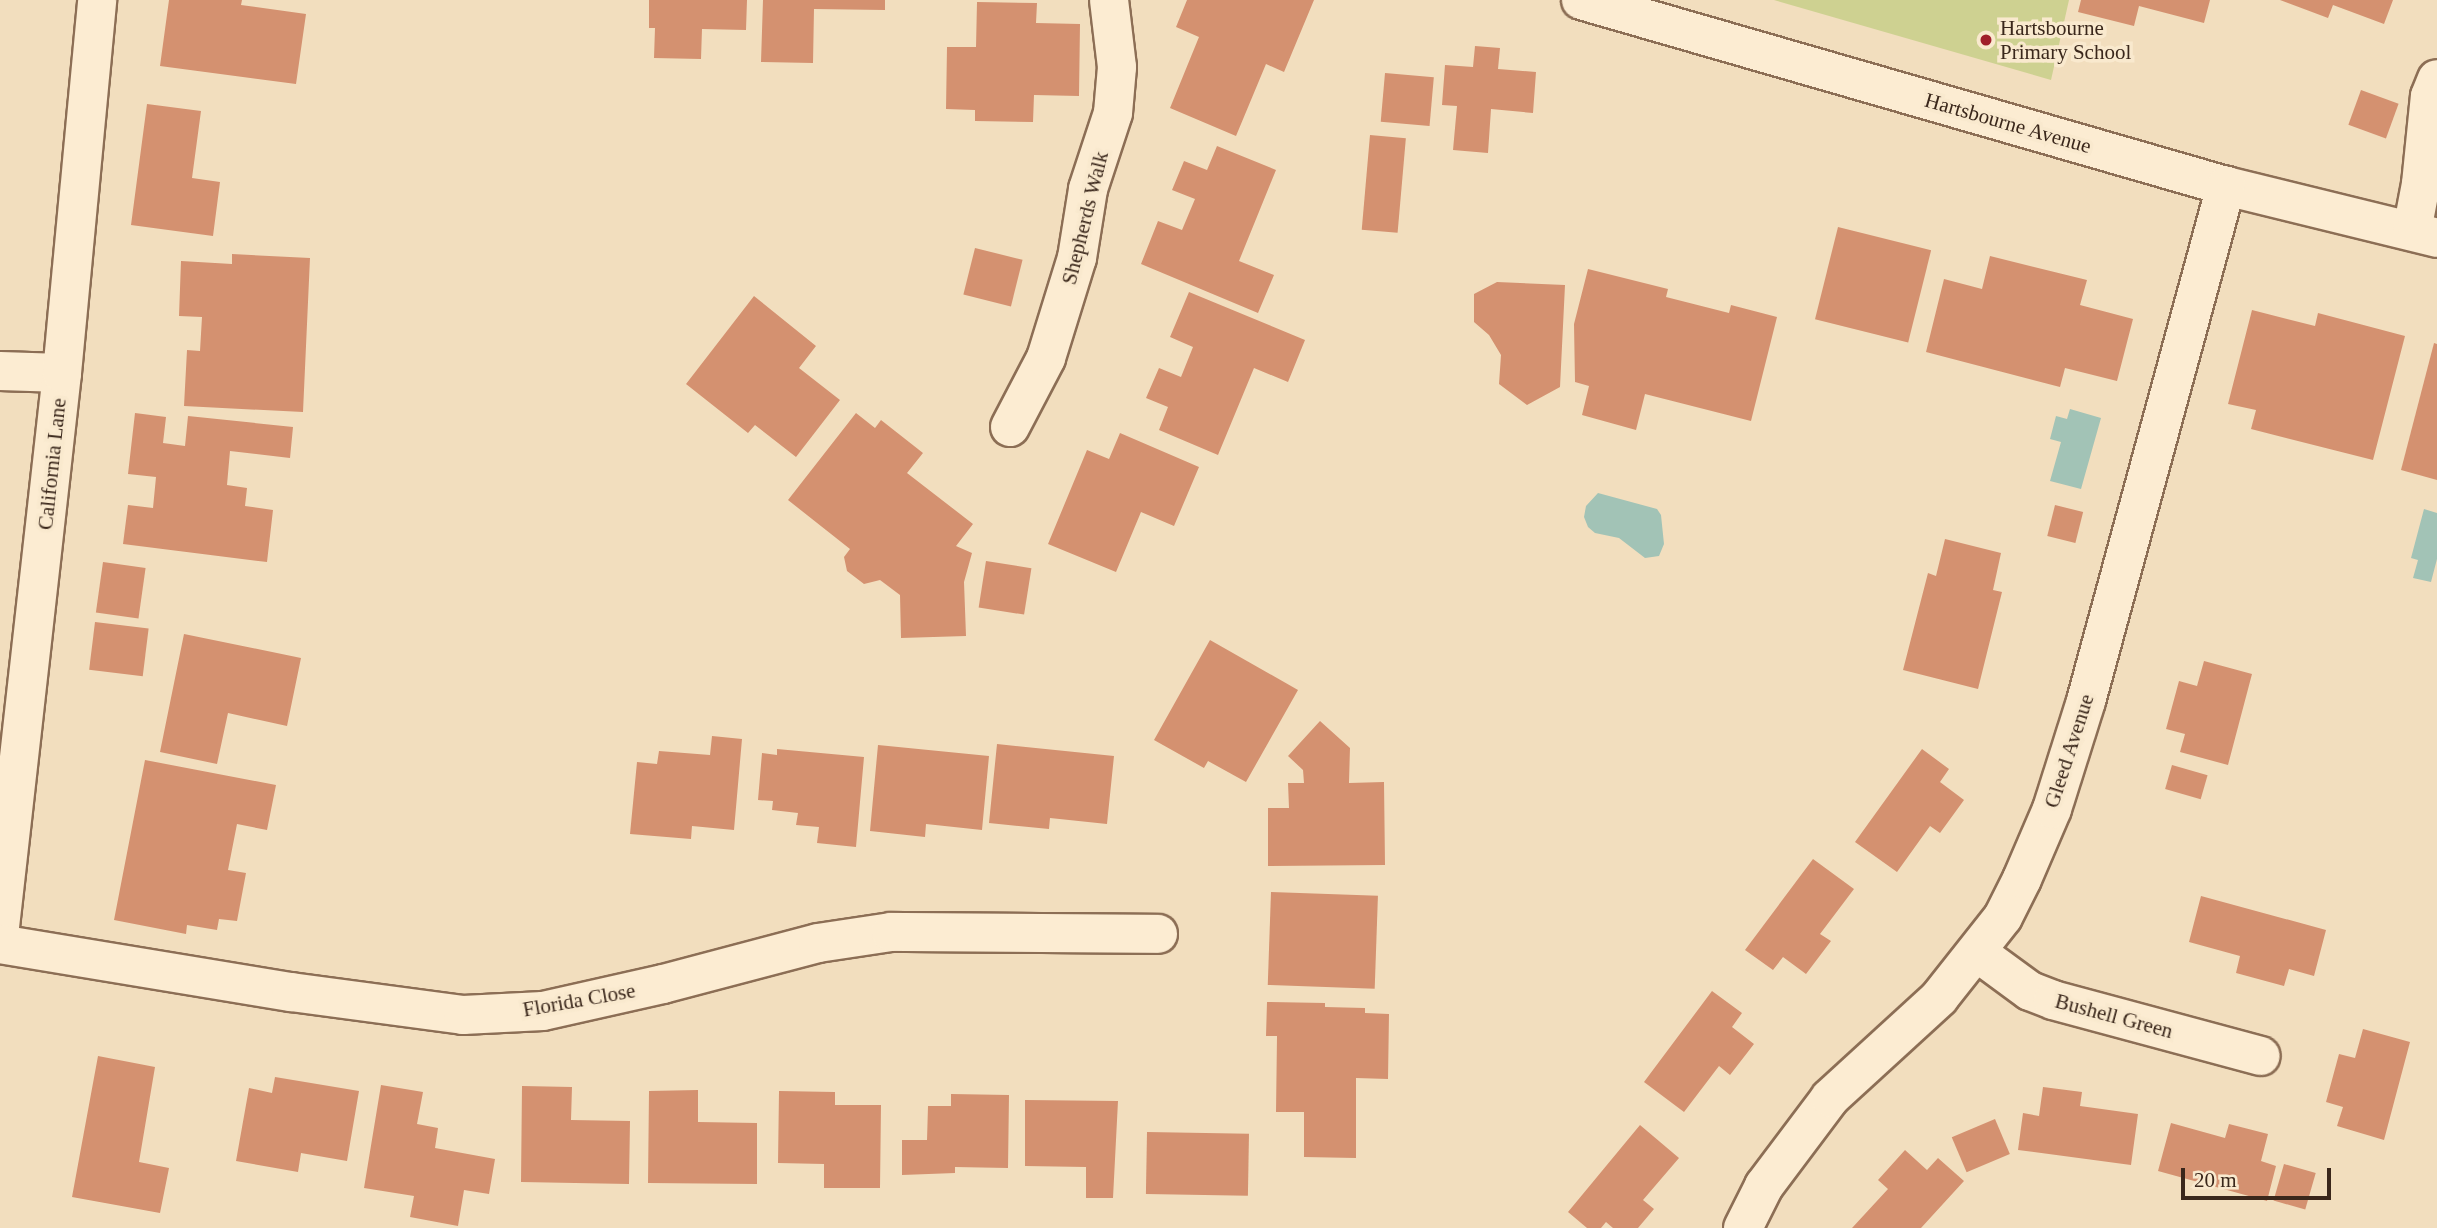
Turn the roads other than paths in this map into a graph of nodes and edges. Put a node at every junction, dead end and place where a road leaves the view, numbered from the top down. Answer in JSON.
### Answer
{"nodes":[{"id":1,"x":97,"y":0,"type":"edge"},
{"id":2,"x":1110,"y":0,"type":"edge"},
{"id":3,"x":1581,"y":0,"type":"edge"},
{"id":4,"x":2437,"y":79,"type":"edge"},
{"id":5,"x":2226,"y":186,"type":"junction"},
{"id":6,"x":2424,"y":235,"type":"edge"},
{"id":7,"x":0,"y":371,"type":"edge"},
{"id":8,"x":62,"y":373,"type":"junction"},
{"id":9,"x":1010,"y":427,"type":"dead end"},
{"id":10,"x":0,"y":927,"type":"edge"},
{"id":11,"x":1158,"y":934,"type":"dead end"},
{"id":12,"x":0,"y":944,"type":"edge"},
{"id":13,"x":1978,"y":953,"type":"junction"},
{"id":14,"x":2261,"y":1056,"type":"dead end"},
{"id":15,"x":1743,"y":1228,"type":"edge"}],
"edges":[{"from":1,"to":8,"type":"street","name":"California Lane"},
{"from":2,"to":9,"type":"street","name":"Shepherds Walk"},
{"from":3,"to":5,"type":"street","name":"Hartsbourne Avenue"},
{"from":4,"to":6,"type":"street"},
{"from":5,"to":6,"type":"street","name":"Hartsbourne Avenue"},
{"from":5,"to":13,"type":"street","name":"Gleed Avenue"},
{"from":7,"to":8,"type":"street"},
{"from":8,"to":10,"type":"street","name":"California Lane"},
{"from":11,"to":12,"type":"street","name":"Florida Close"},
{"from":13,"to":14,"type":"street","name":"Bushell Green"},
{"from":13,"to":15,"type":"street","name":"Gleed Avenue"}]}
